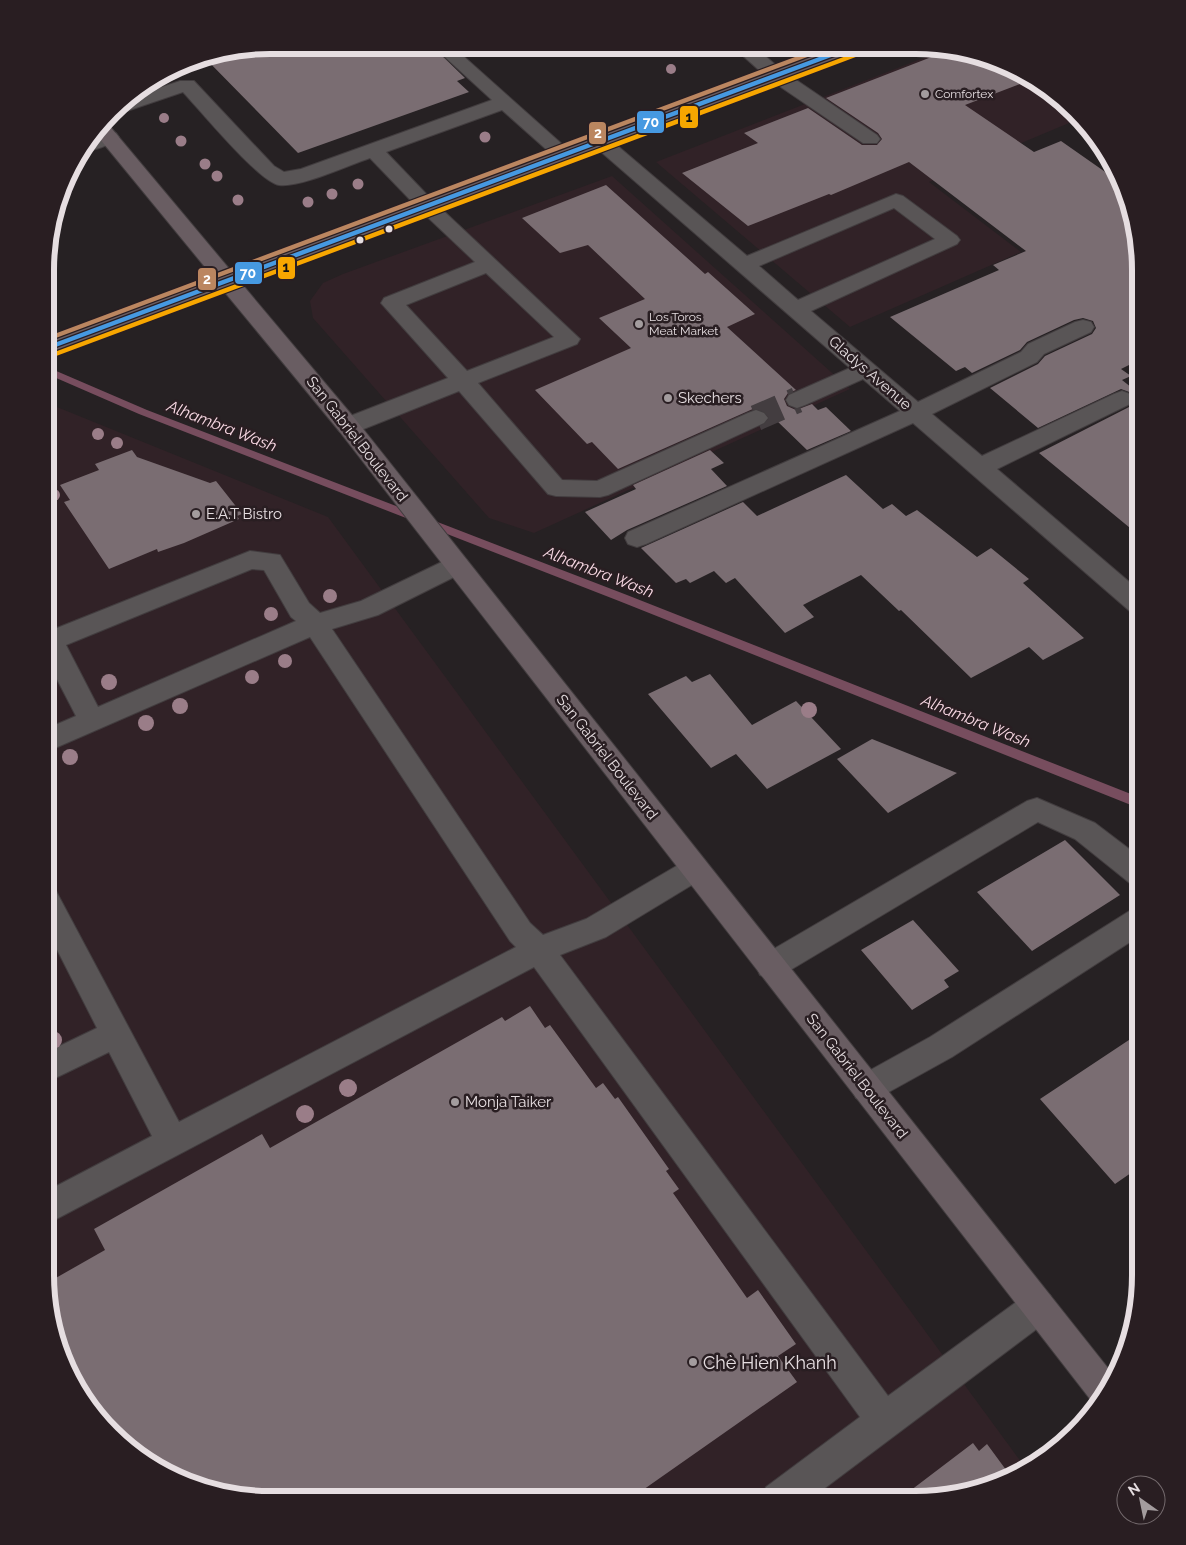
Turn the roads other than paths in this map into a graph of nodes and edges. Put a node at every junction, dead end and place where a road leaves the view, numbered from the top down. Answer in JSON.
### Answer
{"nodes":[{"id":1,"x":451,"y":54,"type":"edge"},
{"id":2,"x":751,"y":54,"type":"edge"},
{"id":3,"x":832,"y":54,"type":"edge"},
{"id":4,"x":776,"y":74,"type":"junction"},
{"id":5,"x":505,"y":102,"type":"junction"},
{"id":6,"x":131,"y":103,"type":"edge"},
{"id":7,"x":104,"y":132,"type":"edge"},
{"id":8,"x":870,"y":139,"type":"dead end"},
{"id":9,"x":598,"y":140,"type":"junction"},
{"id":10,"x":373,"y":149,"type":"junction"},
{"id":11,"x":563,"y":154,"type":"junction"},
{"id":12,"x":426,"y":205,"type":"junction"},
{"id":13,"x":489,"y":264,"type":"junction"},
{"id":14,"x":744,"y":265,"type":"junction"},
{"id":15,"x":229,"y":280,"type":"junction"},
{"id":16,"x":796,"y":309,"type":"junction"},
{"id":17,"x":1083,"y":327,"type":"dead end"},
{"id":18,"x":54,"y":341,"type":"edge"},
{"id":19,"x":866,"y":369,"type":"junction"},
{"id":20,"x":463,"y":381,"type":"junction"},
{"id":21,"x":1122,"y":399,"type":"dead end"},
{"id":22,"x":797,"y":400,"type":"tunnel mouth"},
{"id":23,"x":915,"y":412,"type":"junction"},
{"id":24,"x":756,"y":418,"type":"tunnel mouth"},
{"id":25,"x":348,"y":426,"type":"junction"},
{"id":26,"x":980,"y":467,"type":"junction"},
{"id":27,"x":637,"y":538,"type":"dead end"},
{"id":28,"x":461,"y":570,"type":"junction"},
{"id":29,"x":1132,"y":596,"type":"edge"},
{"id":30,"x":315,"y":624,"type":"junction"},
{"id":31,"x":54,"y":635,"type":"edge"},
{"id":32,"x":54,"y":648,"type":"edge"},
{"id":33,"x":92,"y":721,"type":"junction"},
{"id":34,"x":54,"y":738,"type":"edge"},
{"id":35,"x":1132,"y":868,"type":"edge"},
{"id":36,"x":695,"y":869,"type":"junction"},
{"id":37,"x":54,"y":915,"type":"edge"},
{"id":38,"x":1132,"y":925,"type":"edge"},
{"id":39,"x":538,"y":950,"type":"junction"},
{"id":40,"x":771,"y":966,"type":"junction"},
{"id":41,"x":116,"y":1034,"type":"junction"},
{"id":42,"x":54,"y":1065,"type":"edge"},
{"id":43,"x":867,"y":1088,"type":"junction"},
{"id":44,"x":172,"y":1142,"type":"junction"},
{"id":45,"x":54,"y":1204,"type":"edge"},
{"id":46,"x":1038,"y":1306,"type":"junction"},
{"id":47,"x":1101,"y":1387,"type":"edge"},
{"id":48,"x":884,"y":1421,"type":"junction"},
{"id":49,"x":791,"y":1491,"type":"edge"}],
"edges":[{"from":1,"to":5,"type":"street"},
{"from":2,"to":4,"type":"street"},
{"from":3,"to":4,"type":"main road"},
{"from":4,"to":8,"type":"street"},
{"from":4,"to":9,"type":"main road"},
{"from":5,"to":10,"type":"street"},
{"from":5,"to":11,"type":"street"},
{"from":6,"to":10,"type":"street"},
{"from":7,"to":15,"type":"main road","name":"San Gabriel Boulevard"},
{"from":9,"to":11,"type":"main road"},
{"from":9,"to":14,"type":"street","name":"Gladys Avenue"},
{"from":10,"to":12,"type":"street"},
{"from":11,"to":12,"type":"main road"},
{"from":12,"to":13,"type":"street"},
{"from":12,"to":15,"type":"main road"},
{"from":13,"to":20,"type":"street"},
{"from":13,"to":20,"type":"street"},
{"from":14,"to":16,"type":"street","name":"Gladys Avenue"},
{"from":14,"to":16,"type":"street"},
{"from":15,"to":18,"type":"main road"},
{"from":15,"to":25,"type":"main road","name":"San Gabriel Boulevard"},
{"from":16,"to":19,"type":"street","name":"Gladys Avenue"},
{"from":17,"to":23,"type":"street"},
{"from":19,"to":22,"type":"street"},
{"from":19,"to":23,"type":"street","name":"Gladys Avenue"},
{"from":20,"to":24,"type":"street"},
{"from":20,"to":25,"type":"street"},
{"from":21,"to":26,"type":"street"},
{"from":23,"to":26,"type":"street","name":"Gladys Avenue"},
{"from":23,"to":27,"type":"street"},
{"from":25,"to":28,"type":"main road","name":"San Gabriel Boulevard"},
{"from":26,"to":29,"type":"street","name":"Gladys Avenue"},
{"from":28,"to":30,"type":"street"},
{"from":28,"to":36,"type":"main road","name":"San Gabriel Boulevard"},
{"from":30,"to":31,"type":"street"},
{"from":30,"to":33,"type":"street"},
{"from":30,"to":39,"type":"street"},
{"from":32,"to":33,"type":"street"},
{"from":33,"to":34,"type":"street"},
{"from":35,"to":40,"type":"street"},
{"from":36,"to":39,"type":"street"},
{"from":36,"to":40,"type":"main road","name":"San Gabriel Boulevard"},
{"from":37,"to":41,"type":"street"},
{"from":38,"to":43,"type":"street"},
{"from":39,"to":44,"type":"street"},
{"from":39,"to":48,"type":"street"},
{"from":40,"to":43,"type":"main road","name":"San Gabriel Boulevard"},
{"from":41,"to":42,"type":"street"},
{"from":41,"to":44,"type":"street"},
{"from":43,"to":46,"type":"main road","name":"San Gabriel Boulevard"},
{"from":44,"to":45,"type":"street"},
{"from":46,"to":47,"type":"main road","name":"San Gabriel Boulevard"},
{"from":46,"to":48,"type":"street"},
{"from":48,"to":49,"type":"street"}]}
